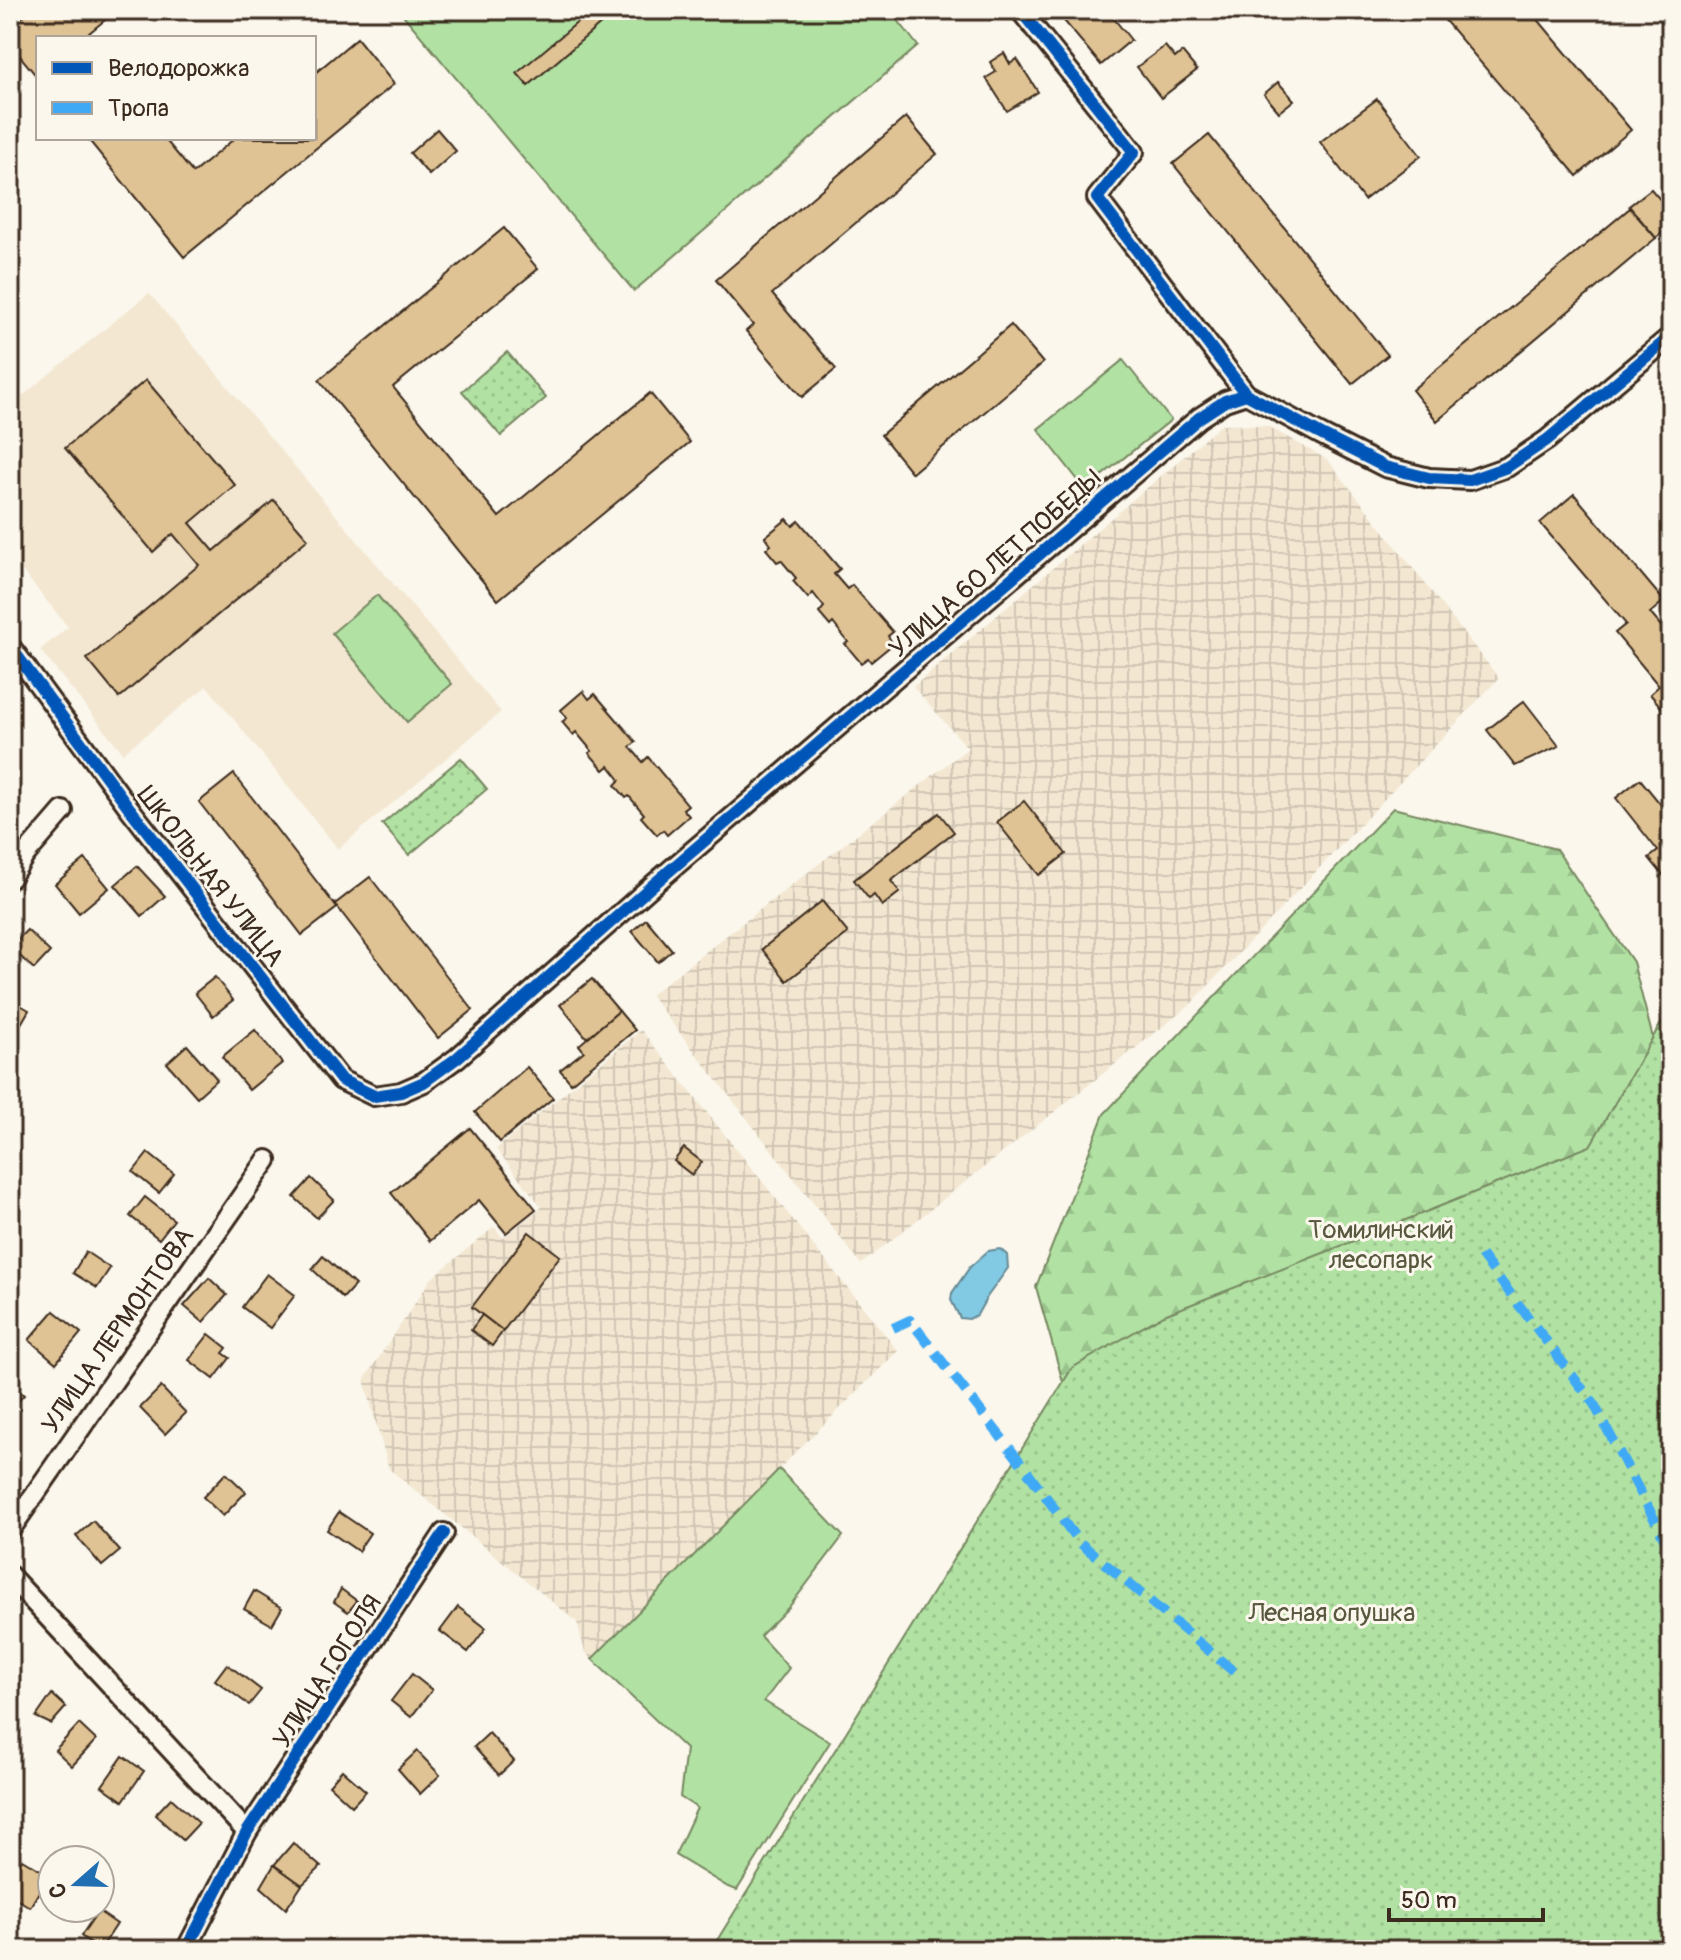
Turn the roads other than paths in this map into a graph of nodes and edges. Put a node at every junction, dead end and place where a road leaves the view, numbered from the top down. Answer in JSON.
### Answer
{"nodes":[{"id":1,"x":1020,"y":10,"type":"edge"},
{"id":2,"x":1671,"y":336,"type":"edge"},
{"id":3,"x":1246,"y":394,"type":"junction"},
{"id":4,"x":10,"y":646,"type":"edge"},
{"id":5,"x":63,"y":811,"type":"dead end"},
{"id":6,"x":10,"y":878,"type":"edge"},
{"id":7,"x":401,"y":1092,"type":"joint"},
{"id":8,"x":267,"y":1160,"type":"dead end"},
{"id":9,"x":10,"y":1530,"type":"edge"},
{"id":10,"x":444,"y":1533,"type":"dead end"},
{"id":11,"x":10,"y":1576,"type":"edge"},
{"id":12,"x":247,"y":1832,"type":"junction"},
{"id":13,"x":186,"y":1950,"type":"edge"}],
"edges":[{"from":1,"to":3,"type":"street"},
{"from":2,"to":3,"type":"street"},
{"from":3,"to":7,"type":"street","name":"УЛИЦА 60 ЛЕТ ПОБЕДЫ"},
{"from":4,"to":7,"type":"street","name":"ШКОЛЬНАЯ УЛИЦА"},
{"from":5,"to":6,"type":"street"},
{"from":8,"to":9,"type":"street","name":"УЛИЦА ЛЕРМОНТОВА"},
{"from":10,"to":12,"type":"street","name":"УЛИЦА ГОГОЛЯ"},
{"from":11,"to":12,"type":"street"},
{"from":12,"to":13,"type":"street","name":"УЛИЦА ГОГОЛЯ"}]}
